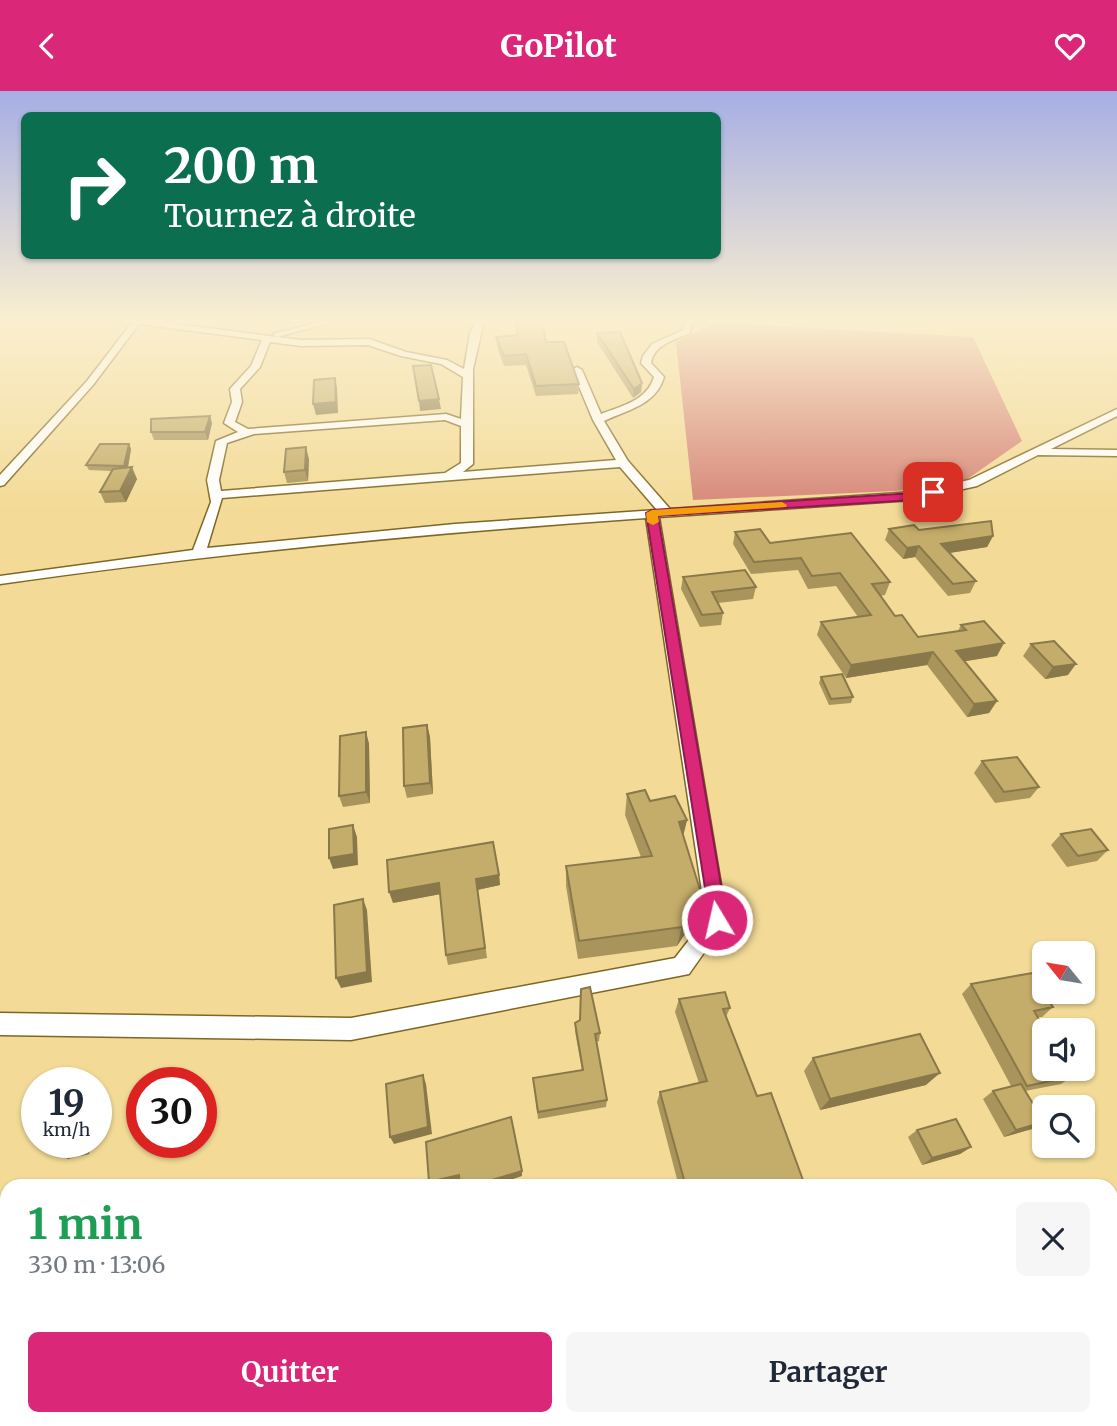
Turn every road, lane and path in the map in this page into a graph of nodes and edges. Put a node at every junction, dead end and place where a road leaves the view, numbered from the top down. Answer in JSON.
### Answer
{"nodes":[{"id":1,"x":90,"y":383,"type":"edge"},
{"id":2,"x":240,"y":383,"type":"edge"},
{"id":3,"x":470,"y":383,"type":"edge"},
{"id":4,"x":583,"y":383,"type":"edge"},
{"id":5,"x":657,"y":383,"type":"edge"},
{"id":6,"x":1117,"y":412,"type":"edge"},
{"id":7,"x":598,"y":420,"type":"junction"},
{"id":8,"x":467,"y":424,"type":"junction"},
{"id":9,"x":247,"y":433,"type":"junction"},
{"id":10,"x":1035,"y":452,"type":"junction"},
{"id":11,"x":1117,"y":453,"type":"edge"},
{"id":12,"x":623,"y":463,"type":"junction"},
{"id":13,"x":449,"y":476,"type":"junction"},
{"id":14,"x":0,"y":482,"type":"edge"},
{"id":15,"x":216,"y":495,"type":"junction"},
{"id":16,"x":659,"y":513,"type":"junction"},
{"id":17,"x":199,"y":552,"type":"junction"},
{"id":18,"x":0,"y":580,"type":"edge"},
{"id":19,"x":0,"y":1024,"type":"edge"}],
"edges":[{"from":1,"to":14,"type":"street"},
{"from":2,"to":9,"type":"street"},
{"from":3,"to":8,"type":"street"},
{"from":4,"to":7,"type":"street"},
{"from":5,"to":7,"type":"street"},
{"from":6,"to":10,"type":"street"},
{"from":7,"to":12,"type":"street"},
{"from":8,"to":9,"type":"street"},
{"from":8,"to":13,"type":"street"},
{"from":9,"to":15,"type":"street"},
{"from":10,"to":11,"type":"street"},
{"from":10,"to":16,"type":"street"},
{"from":12,"to":13,"type":"street"},
{"from":12,"to":16,"type":"street"},
{"from":13,"to":15,"type":"street"},
{"from":15,"to":17,"type":"street"},
{"from":16,"to":17,"type":"street"},
{"from":16,"to":19,"type":"street"},
{"from":17,"to":18,"type":"street"}]}
